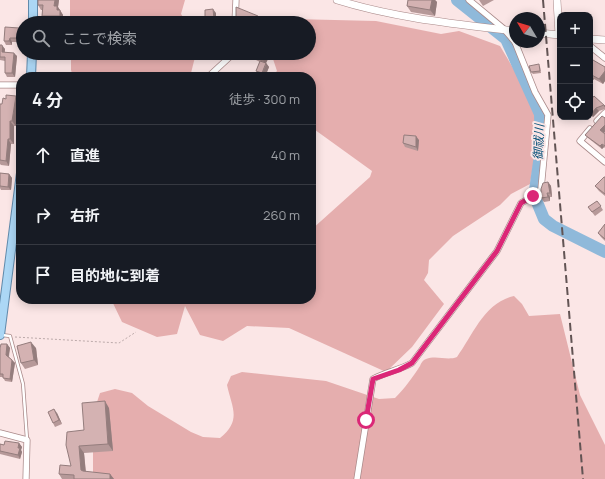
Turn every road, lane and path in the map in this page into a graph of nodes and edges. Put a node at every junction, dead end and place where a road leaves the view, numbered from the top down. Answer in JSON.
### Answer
{"nodes":[{"id":1,"x":34,"y":0,"type":"edge"},
{"id":2,"x":236,"y":0,"type":"edge"},
{"id":3,"x":337,"y":0,"type":"edge"},
{"id":4,"x":469,"y":0,"type":"edge"},
{"id":5,"x":556,"y":0,"type":"edge"},
{"id":6,"x":557,"y":12,"type":"edge"},
{"id":7,"x":33,"y":16,"type":"edge"},
{"id":8,"x":235,"y":16,"type":"edge"},
{"id":9,"x":504,"y":29,"type":"junction"},
{"id":10,"x":509,"y":30,"type":"edge"},
{"id":11,"x":545,"y":34,"type":"edge"},
{"id":12,"x":509,"y":35,"type":"edge"},
{"id":13,"x":557,"y":35,"type":"edge"},
{"id":14,"x":593,"y":39,"type":"edge"},
{"id":15,"x":605,"y":40,"type":"edge"},
{"id":16,"x":517,"y":48,"type":"edge"},
{"id":17,"x":592,"y":48,"type":"edge"},
{"id":18,"x":605,"y":58,"type":"edge"},
{"id":19,"x":32,"y":60,"type":"edge"},
{"id":20,"x":226,"y":60,"type":"edge"},
{"id":21,"x":31,"y":72,"type":"edge"},
{"id":22,"x":213,"y":72,"type":"edge"},
{"id":23,"x":0,"y":85,"type":"edge"},
{"id":24,"x":16,"y":85,"type":"edge"},
{"id":25,"x":605,"y":113,"type":"edge"},
{"id":26,"x":605,"y":162,"type":"edge"},
{"id":27,"x":16,"y":212,"type":"edge"},
{"id":28,"x":136,"y":332,"type":"dead end"},
{"id":29,"x":0,"y":335,"type":"edge"},
{"id":30,"x":10,"y":336,"type":"junction"},
{"id":31,"x":0,"y":433,"type":"edge"},
{"id":32,"x":27,"y":440,"type":"junction"},
{"id":33,"x":26,"y":479,"type":"edge"},
{"id":34,"x":357,"y":479,"type":"edge"}],
"edges":[{"from":1,"to":7,"type":"main road"},
{"from":2,"to":8,"type":"street"},
{"from":3,"to":9,"type":"street"},
{"from":4,"to":9,"type":"street"},
{"from":5,"to":6,"type":"street"},
{"from":9,"to":10,"type":"street"},
{"from":9,"to":12,"type":"street"},
{"from":11,"to":13,"type":"street"},
{"from":14,"to":15,"type":"street"},
{"from":16,"to":34,"type":"street"},
{"from":17,"to":18,"type":"street"},
{"from":19,"to":21,"type":"main road"},
{"from":20,"to":22,"type":"street"},
{"from":23,"to":24,"type":"street"},
{"from":25,"to":26,"type":"street"},
{"from":27,"to":29,"type":"main road"},
{"from":28,"to":30,"type":"path"},
{"from":29,"to":30,"type":"lane"},
{"from":30,"to":32,"type":"lane"},
{"from":31,"to":32,"type":"street"},
{"from":32,"to":33,"type":"street"}]}
